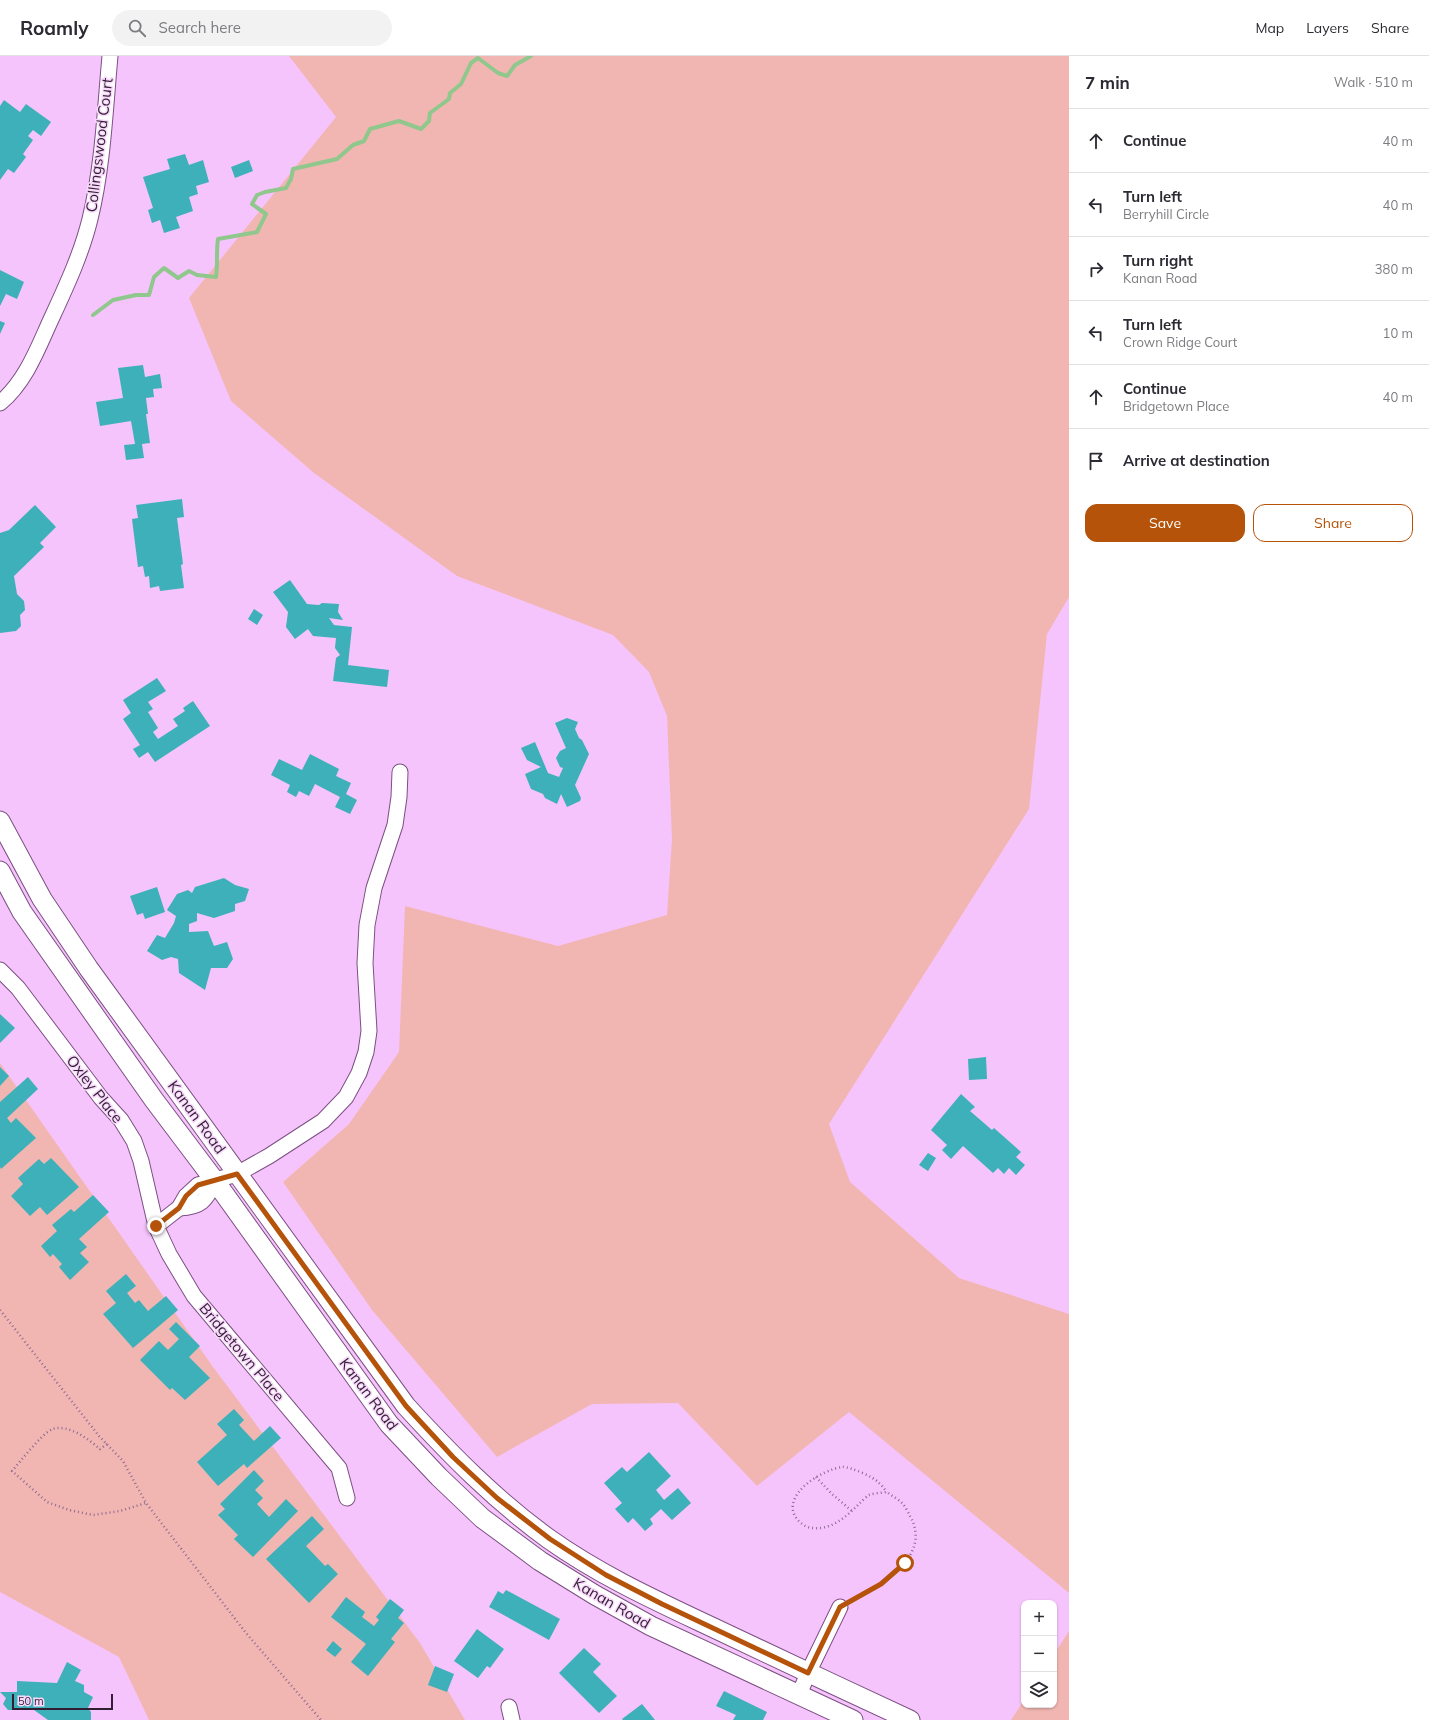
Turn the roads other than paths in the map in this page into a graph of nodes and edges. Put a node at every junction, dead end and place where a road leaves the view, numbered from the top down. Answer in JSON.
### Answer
{"nodes":[{"id":1,"x":110,"y":56,"type":"edge"},
{"id":2,"x":0,"y":403,"type":"edge"},
{"id":3,"x":400,"y":772,"type":"dead end"},
{"id":4,"x":0,"y":821,"type":"edge"},
{"id":5,"x":0,"y":871,"type":"edge"},
{"id":6,"x":0,"y":970,"type":"edge"},
{"id":7,"x":237,"y":1174,"type":"junction"},
{"id":8,"x":215,"y":1181,"type":"junction"},
{"id":9,"x":156,"y":1226,"type":"junction"},
{"id":10,"x":347,"y":1498,"type":"dead end"},
{"id":11,"x":840,"y":1607,"type":"road end"},
{"id":12,"x":808,"y":1673,"type":"junction"},
{"id":13,"x":799,"y":1694,"type":"junction"},
{"id":14,"x":853,"y":1720,"type":"edge"},
{"id":15,"x":910,"y":1720,"type":"edge"}],
"edges":[{"from":1,"to":2,"type":"street","name":"Collingswood Court"},
{"from":3,"to":7,"type":"street"},
{"from":4,"to":7,"type":"main road","name":"Kanan Road"},
{"from":5,"to":8,"type":"main road","name":"Kanan Road"},
{"from":6,"to":9,"type":"street","name":"Oxley Place"},
{"from":7,"to":8,"type":"street"},
{"from":7,"to":12,"type":"main road","name":"Kanan Road"},
{"from":8,"to":9,"type":"street"},
{"from":8,"to":13,"type":"main road","name":"Kanan Road"},
{"from":9,"to":10,"type":"street","name":"Bridgetown Place"},
{"from":11,"to":12,"type":"street"},
{"from":12,"to":13,"type":"street"},
{"from":12,"to":15,"type":"main road","name":"Kanan Road"},
{"from":13,"to":14,"type":"main road","name":"Kanan Road"}]}
